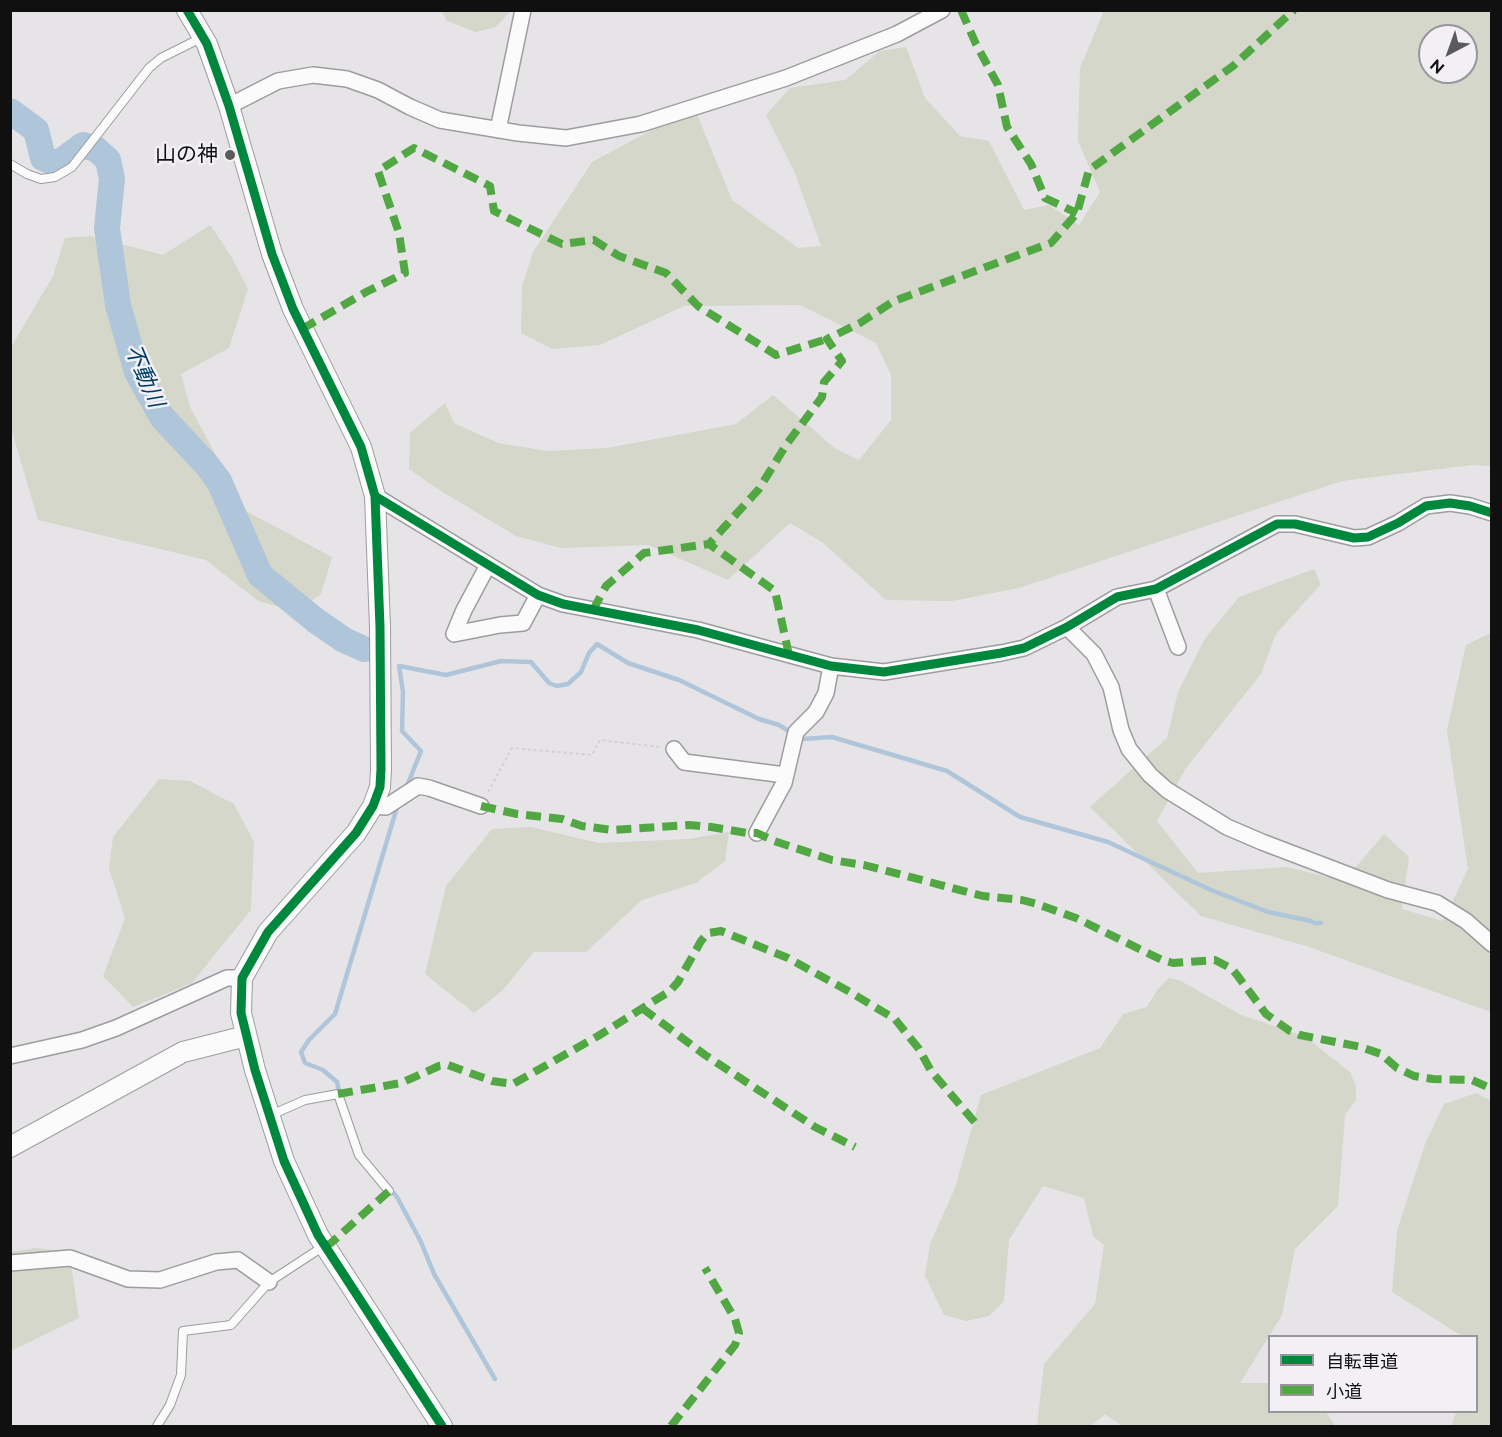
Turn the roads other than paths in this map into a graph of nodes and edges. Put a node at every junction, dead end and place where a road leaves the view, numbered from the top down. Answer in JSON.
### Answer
{"nodes":[{"id":1,"x":187,"y":10,"type":"edge"},
{"id":2,"x":523,"y":10,"type":"edge"},
{"id":3,"x":942,"y":10,"type":"edge"},
{"id":4,"x":203,"y":37,"type":"junction"},
{"id":5,"x":229,"y":106,"type":"junction"},
{"id":6,"x":498,"y":130,"type":"junction"},
{"id":7,"x":10,"y":164,"type":"edge"},
{"id":8,"x":375,"y":496,"type":"junction"},
{"id":9,"x":1491,"y":513,"type":"edge"},
{"id":10,"x":488,"y":565,"type":"junction"},
{"id":11,"x":1156,"y":589,"type":"junction"},
{"id":12,"x":538,"y":595,"type":"junction"},
{"id":13,"x":1067,"y":627,"type":"junction"},
{"id":14,"x":1178,"y":647,"type":"dead end"},
{"id":15,"x":831,"y":666,"type":"junction"},
{"id":16,"x":674,"y":749,"type":"road end"},
{"id":17,"x":785,"y":775,"type":"junction"},
{"id":18,"x":373,"y":806,"type":"junction"},
{"id":19,"x":481,"y":806,"type":"road end"},
{"id":20,"x":757,"y":832,"type":"dead end"},
{"id":21,"x":1491,"y":944,"type":"edge"},
{"id":22,"x":242,"y":978,"type":"junction"},
{"id":23,"x":246,"y":1036,"type":"junction"},
{"id":24,"x":10,"y":1056,"type":"edge"},
{"id":25,"x":269,"y":1115,"type":"junction"},
{"id":26,"x":10,"y":1147,"type":"edge"},
{"id":27,"x":389,"y":1191,"type":"dead end"},
{"id":28,"x":324,"y":1246,"type":"junction"},
{"id":29,"x":10,"y":1263,"type":"edge"},
{"id":30,"x":269,"y":1282,"type":"junction"},
{"id":31,"x":157,"y":1426,"type":"edge"},
{"id":32,"x":442,"y":1426,"type":"edge"}],
"edges":[{"from":1,"to":4,"type":"street"},
{"from":2,"to":6,"type":"street"},
{"from":3,"to":6,"type":"street"},
{"from":4,"to":5,"type":"street"},
{"from":4,"to":7,"type":"lane"},
{"from":5,"to":6,"type":"street"},
{"from":5,"to":8,"type":"street"},
{"from":8,"to":10,"type":"street"},
{"from":8,"to":18,"type":"street"},
{"from":9,"to":11,"type":"street"},
{"from":10,"to":12,"type":"street"},
{"from":10,"to":12,"type":"street"},
{"from":11,"to":13,"type":"street"},
{"from":11,"to":14,"type":"street"},
{"from":12,"to":15,"type":"street"},
{"from":13,"to":15,"type":"street"},
{"from":13,"to":21,"type":"street"},
{"from":15,"to":17,"type":"street"},
{"from":16,"to":17,"type":"street"},
{"from":17,"to":20,"type":"street"},
{"from":18,"to":19,"type":"street"},
{"from":18,"to":22,"type":"street"},
{"from":22,"to":23,"type":"street"},
{"from":22,"to":24,"type":"street"},
{"from":23,"to":25,"type":"street"},
{"from":23,"to":26,"type":"street"},
{"from":25,"to":27,"type":"lane"},
{"from":25,"to":28,"type":"street"},
{"from":28,"to":30,"type":"lane"},
{"from":28,"to":32,"type":"street"},
{"from":29,"to":30,"type":"street"},
{"from":30,"to":31,"type":"lane"}]}
